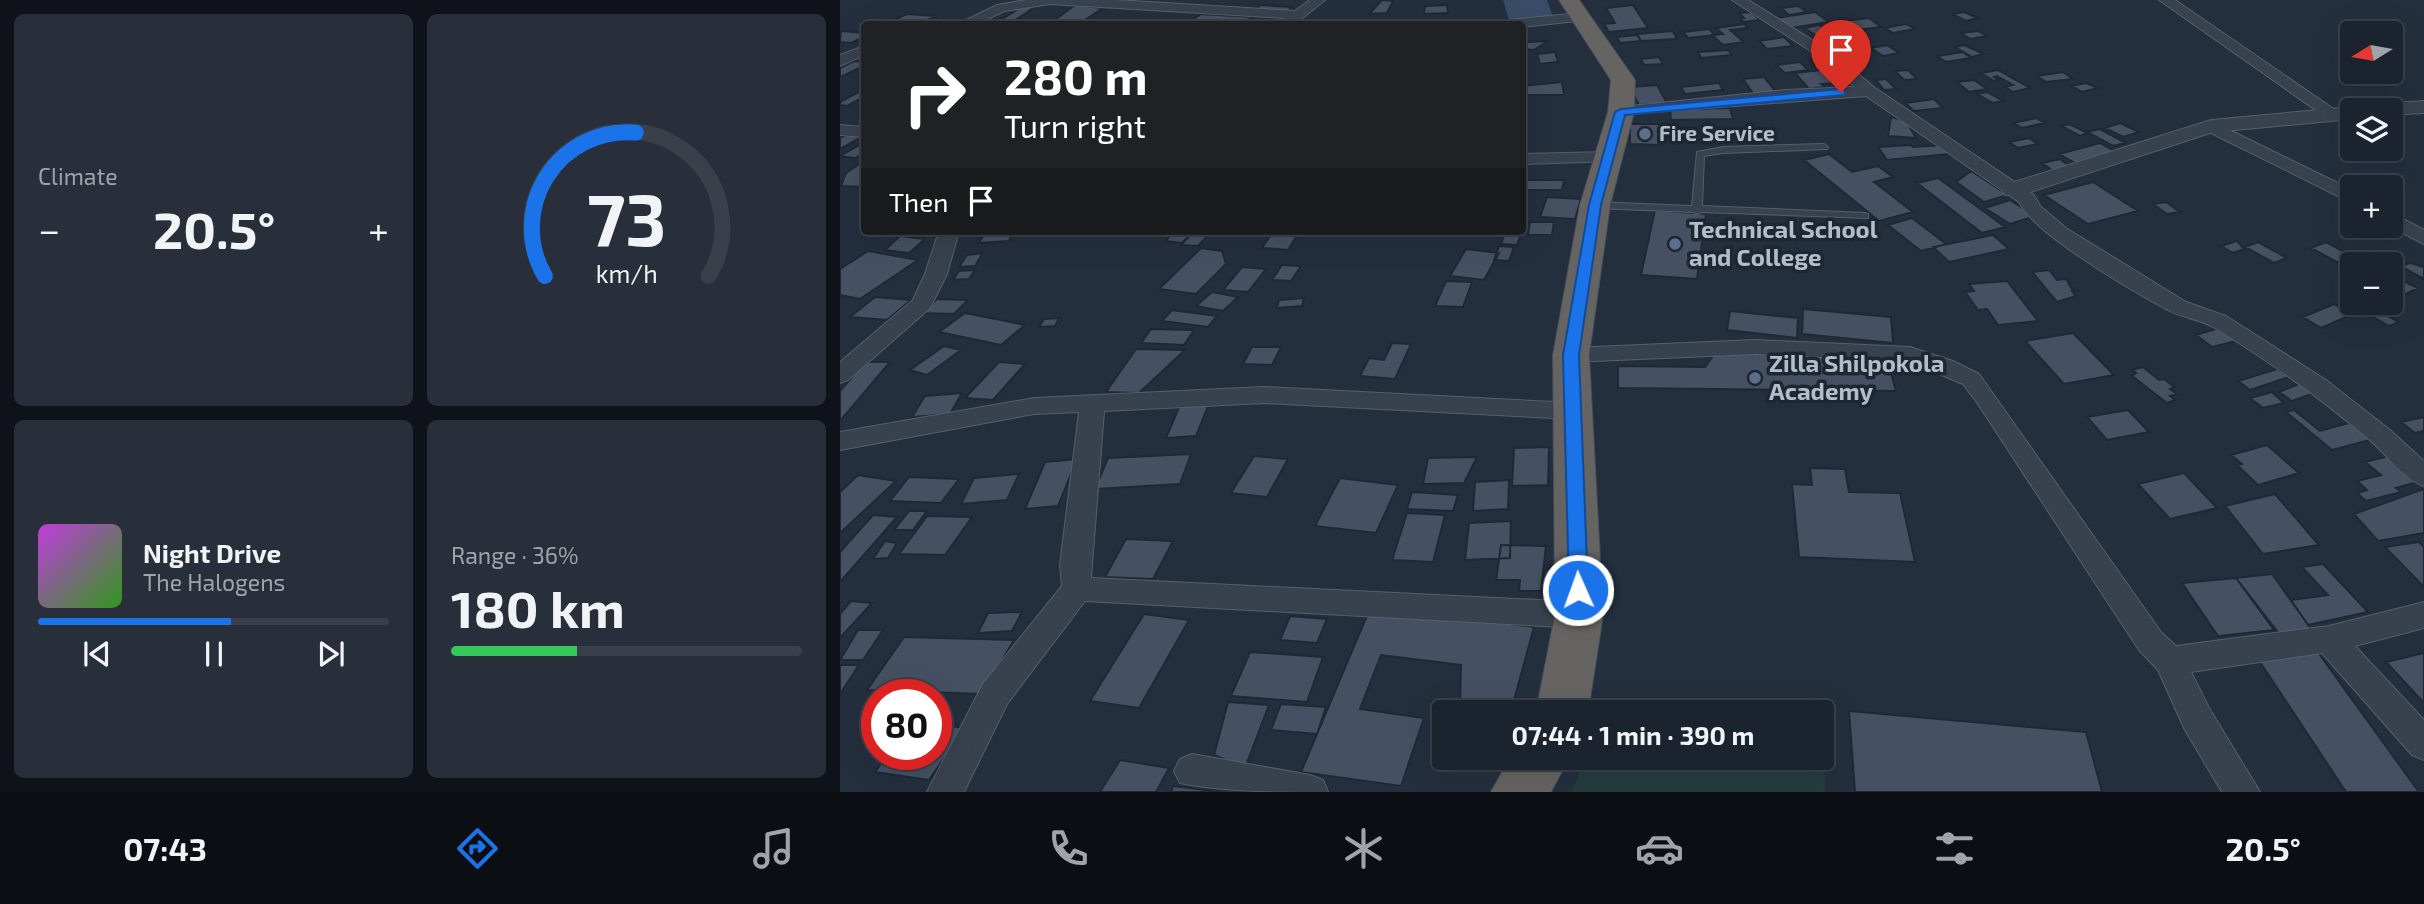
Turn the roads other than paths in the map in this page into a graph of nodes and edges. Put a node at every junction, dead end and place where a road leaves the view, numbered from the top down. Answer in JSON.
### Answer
{"nodes":[{"id":1,"x":1050,"y":0,"type":"edge"},
{"id":2,"x":1318,"y":0,"type":"edge"},
{"id":3,"x":1739,"y":0,"type":"edge"},
{"id":4,"x":2166,"y":0,"type":"edge"},
{"id":5,"x":1575,"y":9,"type":"edge"},
{"id":6,"x":1292,"y":20,"type":"edge"},
{"id":7,"x":972,"y":21,"type":"edge"},
{"id":8,"x":1521,"y":21,"type":"edge"},
{"id":9,"x":861,"y":51,"type":"edge"},
{"id":10,"x":840,"y":61,"type":"edge"},
{"id":11,"x":1869,"y":91,"type":"junction"},
{"id":12,"x":2424,"y":107,"type":"edge"},
{"id":13,"x":2403,"y":108,"type":"edge"},
{"id":14,"x":1621,"y":112,"type":"junction"},
{"id":15,"x":2340,"y":112,"type":"edge"},
{"id":16,"x":2340,"y":113,"type":"edge"},
{"id":17,"x":2211,"y":126,"type":"junction"},
{"id":18,"x":840,"y":130,"type":"edge"},
{"id":19,"x":861,"y":132,"type":"edge"},
{"id":20,"x":1824,"y":147,"type":"dead end"},
{"id":21,"x":1608,"y":157,"type":"junction"},
{"id":22,"x":1526,"y":159,"type":"edge"},
{"id":23,"x":2013,"y":190,"type":"junction"},
{"id":24,"x":2340,"y":191,"type":"edge"},
{"id":25,"x":1595,"y":205,"type":"junction"},
{"id":26,"x":1697,"y":211,"type":"junction"},
{"id":27,"x":1865,"y":216,"type":"dead end"},
{"id":28,"x":2403,"y":226,"type":"edge"},
{"id":29,"x":948,"y":235,"type":"edge"},
{"id":30,"x":2424,"y":238,"type":"edge"},
{"id":31,"x":1571,"y":355,"type":"junction"},
{"id":32,"x":840,"y":375,"type":"edge"},
{"id":33,"x":1092,"y":404,"type":"junction"},
{"id":34,"x":1573,"y":411,"type":"junction"},
{"id":35,"x":840,"y":441,"type":"edge"},
{"id":36,"x":2424,"y":476,"type":"edge"},
{"id":37,"x":1077,"y":589,"type":"junction"},
{"id":38,"x":1579,"y":615,"type":"junction"},
{"id":39,"x":2424,"y":615,"type":"edge"},
{"id":40,"x":2329,"y":639,"type":"junction"},
{"id":41,"x":2170,"y":661,"type":"junction"},
{"id":42,"x":1564,"y":700,"type":"edge"},
{"id":43,"x":2424,"y":744,"type":"edge"},
{"id":44,"x":1534,"y":770,"type":"edge"},
{"id":45,"x":1192,"y":771,"type":"dead end"},
{"id":46,"x":945,"y":792,"type":"edge"},
{"id":47,"x":1310,"y":792,"type":"edge"},
{"id":48,"x":1519,"y":792,"type":"edge"},
{"id":49,"x":2242,"y":792,"type":"edge"}],
"edges":[{"from":1,"to":6,"type":"street"},
{"from":1,"to":7,"type":"street"},
{"from":2,"to":6,"type":"street"},
{"from":3,"to":11,"type":"street"},
{"from":4,"to":15,"type":"street"},
{"from":5,"to":8,"type":"street"},
{"from":5,"to":14,"type":"highway"},
{"from":9,"to":10,"type":"street"},
{"from":11,"to":14,"type":"street"},
{"from":11,"to":23,"type":"street"},
{"from":12,"to":13,"type":"street"},
{"from":14,"to":21,"type":"highway"},
{"from":16,"to":17,"type":"street"},
{"from":17,"to":23,"type":"street"},
{"from":17,"to":24,"type":"street"},
{"from":18,"to":19,"type":"street"},
{"from":20,"to":26,"type":"lane"},
{"from":21,"to":22,"type":"street"},
{"from":21,"to":25,"type":"highway"},
{"from":23,"to":36,"type":"street"},
{"from":25,"to":26,"type":"lane"},
{"from":25,"to":31,"type":"highway"},
{"from":26,"to":27,"type":"lane"},
{"from":28,"to":30,"type":"street"},
{"from":29,"to":32,"type":"street"},
{"from":31,"to":34,"type":"highway"},
{"from":31,"to":41,"type":"street"},
{"from":33,"to":34,"type":"street"},
{"from":33,"to":35,"type":"street"},
{"from":33,"to":37,"type":"street"},
{"from":34,"to":38,"type":"highway"},
{"from":37,"to":38,"type":"street"},
{"from":37,"to":46,"type":"street"},
{"from":38,"to":42,"type":"highway"},
{"from":39,"to":40,"type":"street"},
{"from":40,"to":41,"type":"street"},
{"from":40,"to":43,"type":"street"},
{"from":41,"to":49,"type":"street"},
{"from":44,"to":48,"type":"highway"},
{"from":45,"to":47,"type":"street"}]}
